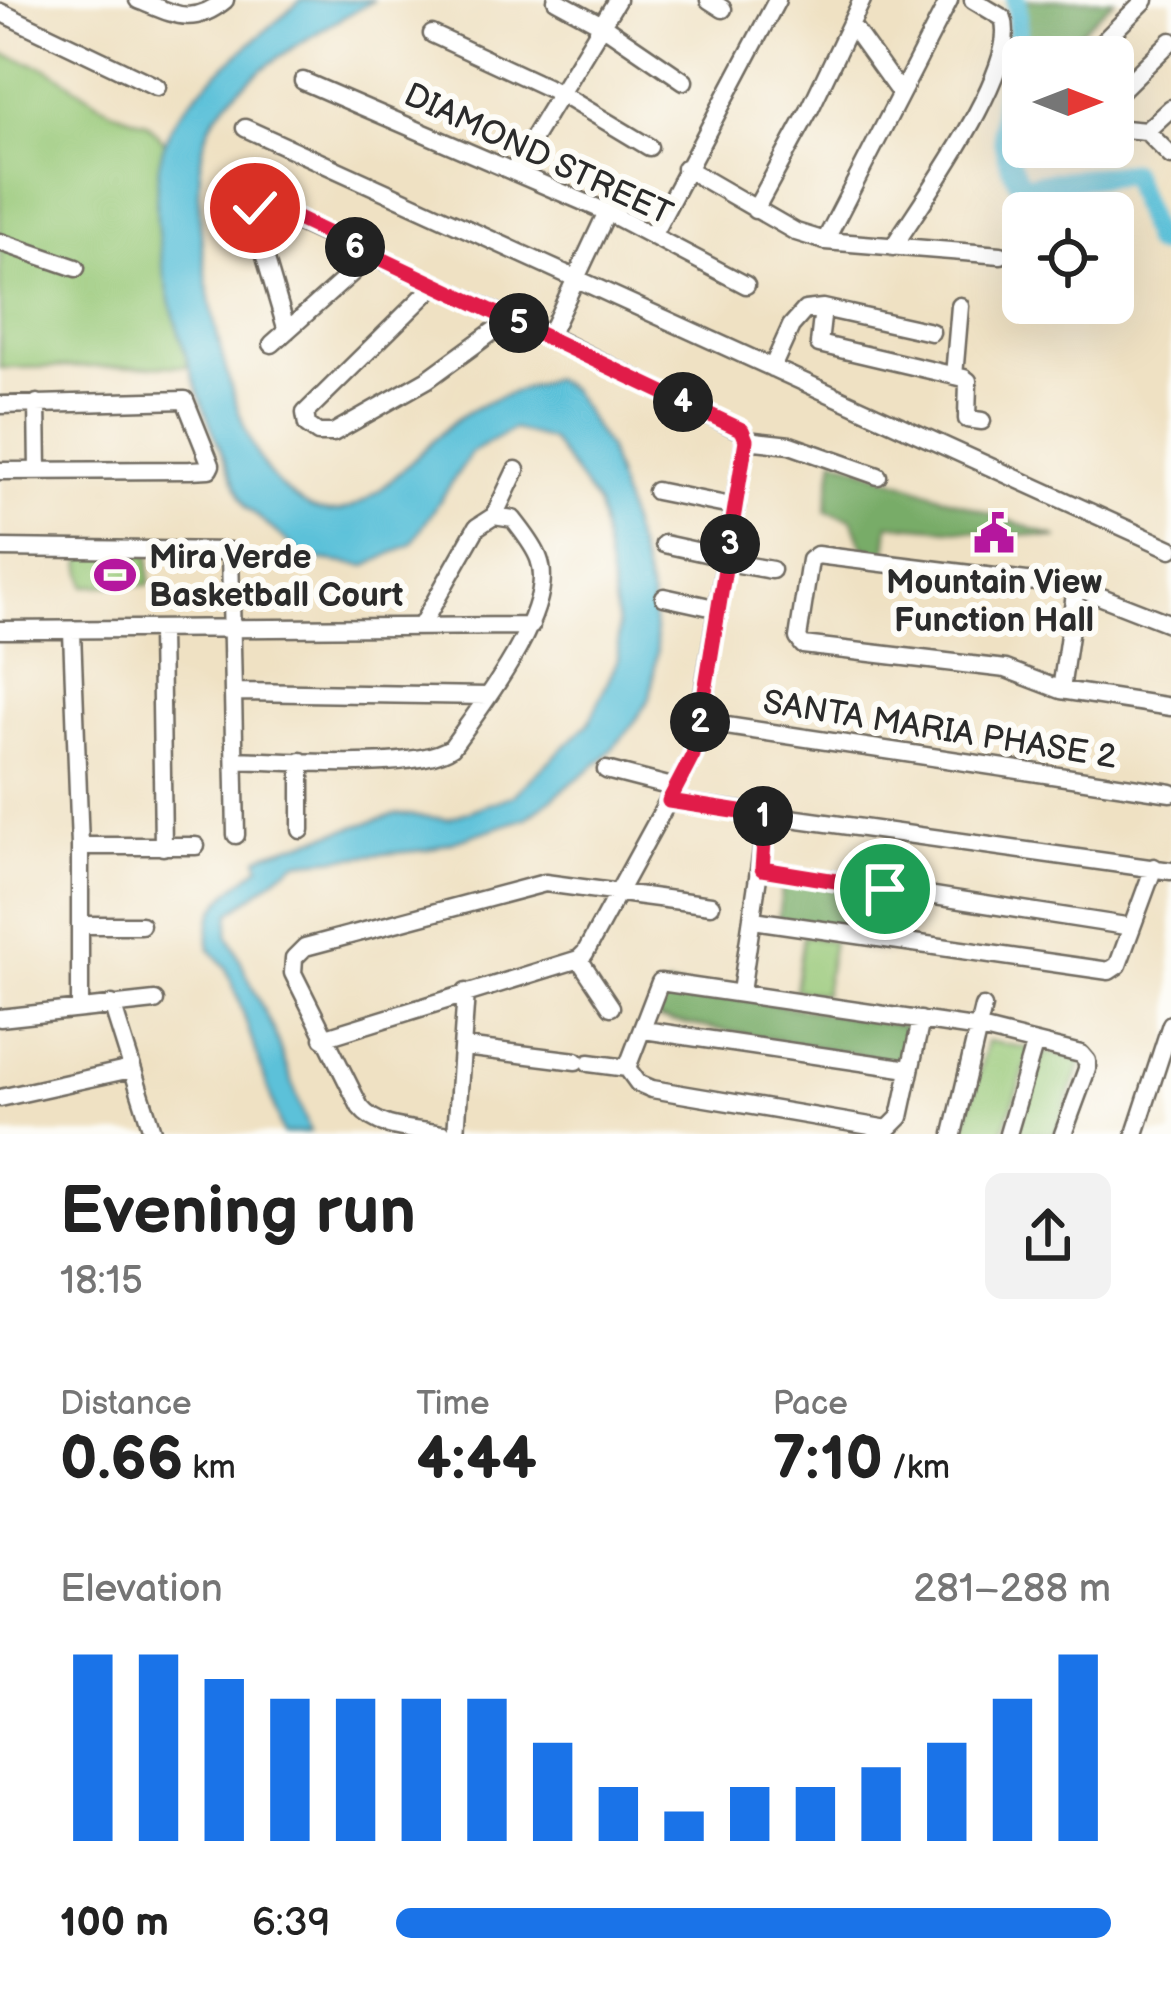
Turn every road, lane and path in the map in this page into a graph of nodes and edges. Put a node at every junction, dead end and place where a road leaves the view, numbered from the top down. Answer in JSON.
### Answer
{"nodes":[{"id":1,"x":138,"y":0,"type":"edge"},
{"id":2,"x":225,"y":0,"type":"edge"},
{"id":3,"x":556,"y":0,"type":"edge"},
{"id":4,"x":616,"y":0,"type":"edge"},
{"id":5,"x":777,"y":0,"type":"edge"},
{"id":6,"x":862,"y":0,"type":"edge"},
{"id":7,"x":949,"y":0,"type":"edge"},
{"id":8,"x":973,"y":0,"type":"edge"},
{"id":9,"x":1145,"y":0,"type":"edge"},
{"id":10,"x":0,"y":12,"type":"edge"},
{"id":11,"x":602,"y":25,"type":"junction"},
{"id":12,"x":851,"y":26,"type":"junction"},
{"id":13,"x":432,"y":34,"type":"dead end"},
{"id":14,"x":1109,"y":36,"type":"edge"},
{"id":15,"x":1171,"y":41,"type":"edge"},
{"id":16,"x":1134,"y":77,"type":"edge"},
{"id":17,"x":303,"y":81,"type":"dead end"},
{"id":18,"x":684,"y":81,"type":"dead end"},
{"id":19,"x":157,"y":88,"type":"dead end"},
{"id":20,"x":559,"y":93,"type":"junction"},
{"id":21,"x":900,"y":93,"type":"junction"},
{"id":22,"x":1171,"y":108,"type":"edge"},
{"id":23,"x":245,"y":128,"type":"dead end"},
{"id":24,"x":1134,"y":130,"type":"edge"},
{"id":25,"x":1146,"y":131,"type":"junction"},
{"id":26,"x":650,"y":147,"type":"dead end"},
{"id":27,"x":1171,"y":156,"type":"edge"},
{"id":28,"x":685,"y":168,"type":"junction"},
{"id":29,"x":514,"y":169,"type":"junction"},
{"id":30,"x":755,"y":210,"type":"junction"},
{"id":31,"x":607,"y":212,"type":"junction"},
{"id":32,"x":652,"y":236,"type":"junction"},
{"id":33,"x":825,"y":241,"type":"junction"},
{"id":34,"x":0,"y":242,"type":"edge"},
{"id":35,"x":893,"y":247,"type":"junction"},
{"id":36,"x":372,"y":255,"type":"junction"},
{"id":37,"x":1001,"y":256,"type":"dead end"},
{"id":38,"x":76,"y":268,"type":"dead end"},
{"id":39,"x":576,"y":277,"type":"junction"},
{"id":40,"x":435,"y":285,"type":"junction"},
{"id":41,"x":746,"y":285,"type":"dead end"},
{"id":42,"x":960,"y":306,"type":"dead end"},
{"id":43,"x":824,"y":308,"type":"junction"},
{"id":44,"x":510,"y":319,"type":"junction"},
{"id":45,"x":286,"y":332,"type":"junction"},
{"id":46,"x":932,"y":332,"type":"dead end"},
{"id":47,"x":549,"y":336,"type":"junction"},
{"id":48,"x":272,"y":344,"type":"dead end"},
{"id":49,"x":772,"y":368,"type":"junction"},
{"id":50,"x":954,"y":376,"type":"junction"},
{"id":51,"x":38,"y":403,"type":"junction"},
{"id":52,"x":0,"y":405,"type":"edge"},
{"id":53,"x":982,"y":421,"type":"dead end"},
{"id":54,"x":746,"y":440,"type":"junction"},
{"id":55,"x":516,"y":470,"type":"dead end"},
{"id":56,"x":38,"y":471,"type":"junction"},
{"id":57,"x":0,"y":472,"type":"edge"},
{"id":58,"x":878,"y":476,"type":"dead end"},
{"id":59,"x":656,"y":491,"type":"dead end"},
{"id":60,"x":736,"y":507,"type":"junction"},
{"id":61,"x":494,"y":516,"type":"junction"},
{"id":62,"x":664,"y":544,"type":"dead end"},
{"id":63,"x":0,"y":548,"type":"edge"},
{"id":64,"x":1171,"y":550,"type":"edge"},
{"id":65,"x":727,"y":560,"type":"junction"},
{"id":66,"x":772,"y":570,"type":"dead end"},
{"id":67,"x":1076,"y":587,"type":"junction"},
{"id":68,"x":664,"y":597,"type":"dead end"},
{"id":69,"x":719,"y":608,"type":"junction"},
{"id":70,"x":1171,"y":623,"type":"edge"},
{"id":71,"x":421,"y":626,"type":"junction"},
{"id":72,"x":531,"y":626,"type":"junction"},
{"id":73,"x":234,"y":628,"type":"junction"},
{"id":74,"x":0,"y":630,"type":"edge"},
{"id":75,"x":160,"y":631,"type":"junction"},
{"id":76,"x":71,"y":632,"type":"junction"},
{"id":77,"x":1061,"y":690,"type":"junction"},
{"id":78,"x":235,"y":692,"type":"junction"},
{"id":79,"x":488,"y":696,"type":"junction"},
{"id":80,"x":1171,"y":707,"type":"edge"},
{"id":81,"x":700,"y":722,"type":"junction"},
{"id":82,"x":235,"y":760,"type":"junction"},
{"id":83,"x":301,"y":761,"type":"junction"},
{"id":84,"x":606,"y":770,"type":"dead end"},
{"id":85,"x":1171,"y":794,"type":"edge"},
{"id":86,"x":672,"y":795,"type":"junction"},
{"id":87,"x":766,"y":816,"type":"junction"},
{"id":88,"x":301,"y":830,"type":"dead end"},
{"id":89,"x":236,"y":835,"type":"dead end"},
{"id":90,"x":80,"y":846,"type":"junction"},
{"id":91,"x":196,"y":846,"type":"dead end"},
{"id":92,"x":163,"y":847,"type":"junction"},
{"id":93,"x":762,"y":869,"type":"junction"},
{"id":94,"x":1162,"y":869,"type":"edge"},
{"id":95,"x":618,"y":893,"type":"junction"},
{"id":96,"x":711,"y":905,"type":"dead end"},
{"id":97,"x":754,"y":920,"type":"junction"},
{"id":98,"x":80,"y":925,"type":"junction"},
{"id":99,"x":142,"y":925,"type":"dead end"},
{"id":100,"x":1132,"y":927,"type":"junction"},
{"id":101,"x":579,"y":959,"type":"junction"},
{"id":102,"x":466,"y":992,"type":"junction"},
{"id":103,"x":741,"y":992,"type":"junction"},
{"id":104,"x":155,"y":1001,"type":"dead end"},
{"id":105,"x":112,"y":1004,"type":"junction"},
{"id":106,"x":611,"y":1007,"type":"dead end"},
{"id":107,"x":983,"y":1007,"type":"dead end"},
{"id":108,"x":80,"y":1008,"type":"junction"},
{"id":109,"x":1,"y":1015,"type":"edge"},
{"id":110,"x":921,"y":1020,"type":"junction"},
{"id":111,"x":1171,"y":1024,"type":"edge"},
{"id":112,"x":980,"y":1029,"type":"junction"},
{"id":113,"x":644,"y":1030,"type":"junction"},
{"id":114,"x":323,"y":1038,"type":"junction"},
{"id":115,"x":1034,"y":1045,"type":"junction"},
{"id":116,"x":464,"y":1047,"type":"junction"},
{"id":117,"x":131,"y":1069,"type":"junction"},
{"id":118,"x":627,"y":1069,"type":"junction"},
{"id":119,"x":909,"y":1069,"type":"junction"},
{"id":120,"x":0,"y":1097,"type":"edge"},
{"id":121,"x":153,"y":1134,"type":"edge"},
{"id":122,"x":442,"y":1134,"type":"edge"},
{"id":123,"x":456,"y":1134,"type":"edge"},
{"id":124,"x":953,"y":1134,"type":"edge"},
{"id":125,"x":1008,"y":1134,"type":"edge"},
{"id":126,"x":1064,"y":1134,"type":"edge"},
{"id":127,"x":1135,"y":1134,"type":"edge"}],
"edges":[{"from":1,"to":2,"type":"street"},
{"from":3,"to":11,"type":"street"},
{"from":4,"to":11,"type":"street"},
{"from":5,"to":28,"type":"street"},
{"from":6,"to":12,"type":"street"},
{"from":7,"to":21,"type":"street"},
{"from":8,"to":35,"type":"street"},
{"from":9,"to":14,"type":"street"},
{"from":10,"to":19,"type":"street"},
{"from":11,"to":18,"type":"street"},
{"from":11,"to":20,"type":"street"},
{"from":12,"to":21,"type":"street"},
{"from":12,"to":30,"type":"street"},
{"from":13,"to":20,"type":"street"},
{"from":15,"to":16,"type":"street"},
{"from":17,"to":29,"type":"street","name":"DIAMOND STREET"},
{"from":20,"to":26,"type":"street"},
{"from":20,"to":29,"type":"street"},
{"from":21,"to":33,"type":"street"},
{"from":22,"to":25,"type":"street"},
{"from":23,"to":39,"type":"street"},
{"from":24,"to":25,"type":"street"},
{"from":25,"to":27,"type":"street"},
{"from":28,"to":30,"type":"street"},
{"from":28,"to":32,"type":"street"},
{"from":29,"to":31,"type":"street","name":"DIAMOND STREET"},
{"from":30,"to":33,"type":"street"},
{"from":31,"to":32,"type":"street","name":"DIAMOND STREET"},
{"from":31,"to":39,"type":"street"},
{"from":32,"to":41,"type":"street","name":"DIAMOND STREET"},
{"from":33,"to":35,"type":"street"},
{"from":34,"to":38,"type":"street"},
{"from":35,"to":37,"type":"street"},
{"from":36,"to":40,"type":"street"},
{"from":36,"to":45,"type":"street"},
{"from":36,"to":45,"type":"street"},
{"from":39,"to":47,"type":"street"},
{"from":39,"to":49,"type":"street"},
{"from":40,"to":44,"type":"street"},
{"from":40,"to":44,"type":"street"},
{"from":42,"to":50,"type":"street"},
{"from":43,"to":46,"type":"street"},
{"from":43,"to":49,"type":"street"},
{"from":43,"to":50,"type":"street"},
{"from":44,"to":47,"type":"street"},
{"from":45,"to":48,"type":"street"},
{"from":47,"to":54,"type":"street"},
{"from":49,"to":64,"type":"street"},
{"from":50,"to":53,"type":"street"},
{"from":51,"to":52,"type":"street"},
{"from":51,"to":56,"type":"street"},
{"from":51,"to":56,"type":"street"},
{"from":54,"to":58,"type":"street"},
{"from":54,"to":60,"type":"street"},
{"from":55,"to":61,"type":"street"},
{"from":56,"to":57,"type":"street"},
{"from":59,"to":60,"type":"street"},
{"from":60,"to":65,"type":"street"},
{"from":61,"to":71,"type":"street"},
{"from":61,"to":72,"type":"street"},
{"from":62,"to":65,"type":"street"},
{"from":63,"to":73,"type":"street"},
{"from":65,"to":66,"type":"street"},
{"from":65,"to":69,"type":"street"},
{"from":67,"to":70,"type":"street"},
{"from":67,"to":77,"type":"street"},
{"from":67,"to":77,"type":"street"},
{"from":68,"to":69,"type":"street"},
{"from":69,"to":81,"type":"street"},
{"from":71,"to":72,"type":"street"},
{"from":71,"to":73,"type":"street"},
{"from":72,"to":79,"type":"street"},
{"from":73,"to":75,"type":"street"},
{"from":73,"to":78,"type":"street"},
{"from":74,"to":76,"type":"street"},
{"from":75,"to":76,"type":"street"},
{"from":75,"to":92,"type":"street"},
{"from":76,"to":90,"type":"street"},
{"from":77,"to":80,"type":"street"},
{"from":78,"to":79,"type":"street"},
{"from":78,"to":82,"type":"street"},
{"from":79,"to":83,"type":"street"},
{"from":81,"to":85,"type":"street","name":"SANTA MARIA PHASE 2"},
{"from":81,"to":86,"type":"street"},
{"from":82,"to":83,"type":"street"},
{"from":82,"to":89,"type":"street"},
{"from":83,"to":88,"type":"street"},
{"from":84,"to":86,"type":"street"},
{"from":86,"to":87,"type":"street"},
{"from":86,"to":95,"type":"street"},
{"from":87,"to":93,"type":"street"},
{"from":87,"to":94,"type":"street"},
{"from":90,"to":92,"type":"street"},
{"from":90,"to":98,"type":"street"},
{"from":91,"to":92,"type":"street"},
{"from":93,"to":97,"type":"street"},
{"from":93,"to":100,"type":"street"},
{"from":94,"to":100,"type":"street"},
{"from":95,"to":96,"type":"street"},
{"from":95,"to":101,"type":"street"},
{"from":95,"to":114,"type":"street"},
{"from":97,"to":100,"type":"street"},
{"from":97,"to":103,"type":"street"},
{"from":98,"to":99,"type":"street"},
{"from":98,"to":108,"type":"street"},
{"from":101,"to":102,"type":"street"},
{"from":101,"to":106,"type":"street"},
{"from":102,"to":114,"type":"street"},
{"from":102,"to":116,"type":"street"},
{"from":103,"to":110,"type":"street"},
{"from":103,"to":113,"type":"street"},
{"from":104,"to":105,"type":"street"},
{"from":105,"to":108,"type":"street"},
{"from":105,"to":117,"type":"street"},
{"from":107,"to":112,"type":"street"},
{"from":108,"to":109,"type":"street"},
{"from":110,"to":112,"type":"street"},
{"from":110,"to":119,"type":"street"},
{"from":111,"to":127,"type":"street"},
{"from":112,"to":115,"type":"street"},
{"from":112,"to":124,"type":"street"},
{"from":113,"to":118,"type":"street"},
{"from":113,"to":119,"type":"street"},
{"from":114,"to":122,"type":"street"},
{"from":115,"to":125,"type":"street"},
{"from":115,"to":126,"type":"street"},
{"from":116,"to":118,"type":"street"},
{"from":116,"to":123,"type":"street"},
{"from":117,"to":120,"type":"street"},
{"from":117,"to":121,"type":"street"},
{"from":118,"to":119,"type":"street"}]}
